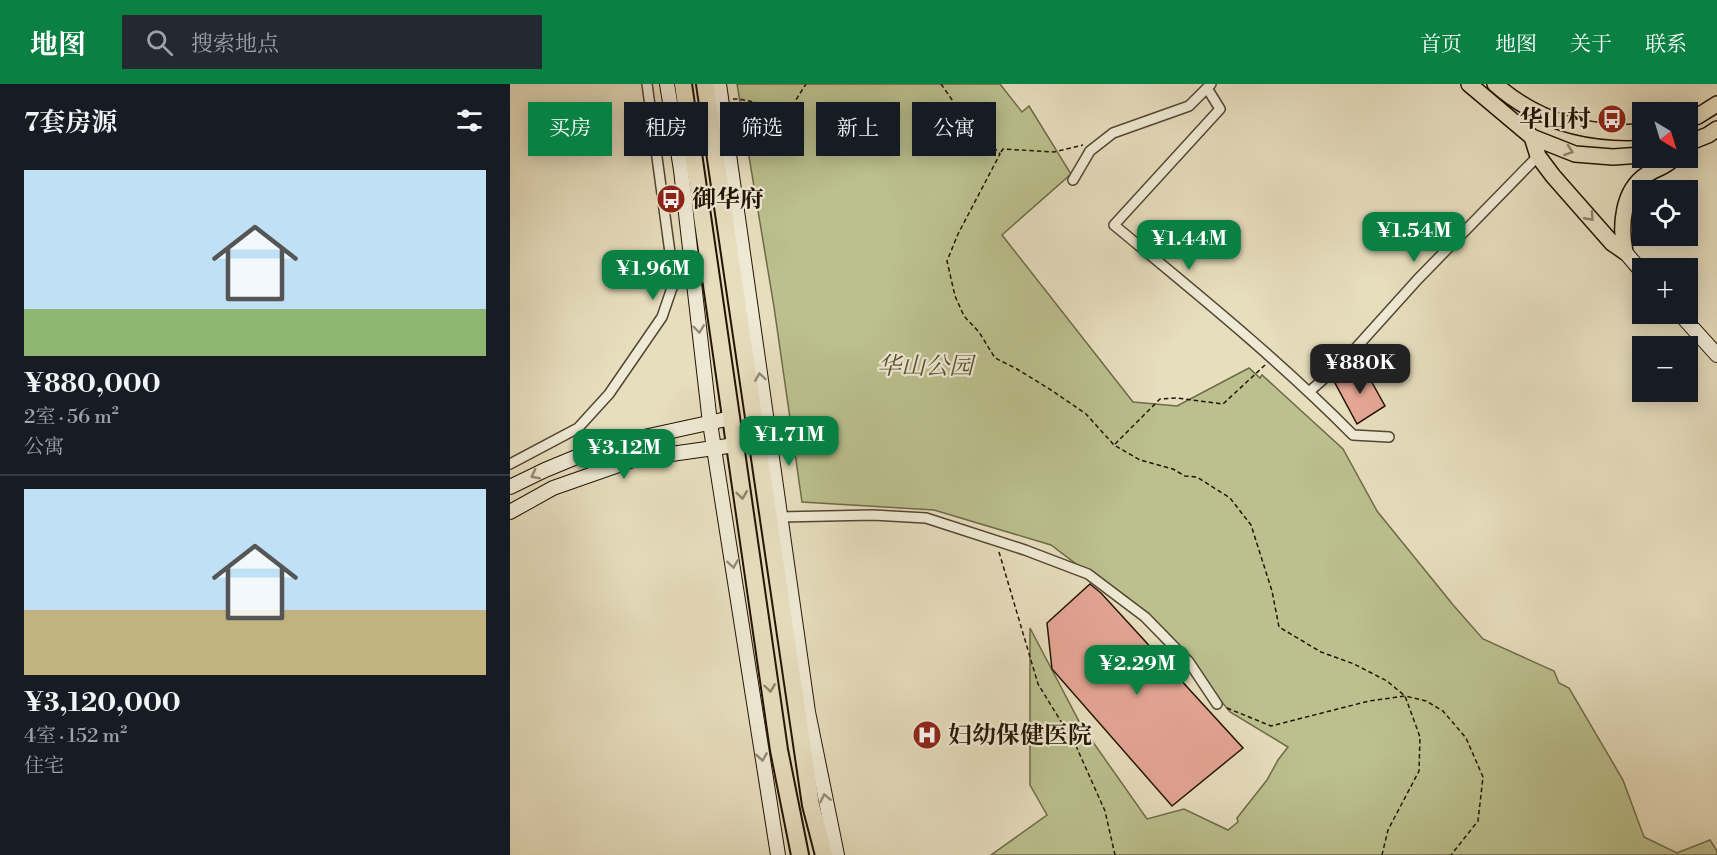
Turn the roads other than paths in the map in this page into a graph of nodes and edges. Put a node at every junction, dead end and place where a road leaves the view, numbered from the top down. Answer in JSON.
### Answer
{"nodes":[{"id":1,"x":647,"y":84,"type":"edge"},
{"id":2,"x":667,"y":84,"type":"edge"},
{"id":3,"x":683,"y":84,"type":"edge"},
{"id":4,"x":705,"y":84,"type":"edge"},
{"id":5,"x":718,"y":84,"type":"edge"},
{"id":6,"x":1469,"y":84,"type":"edge"},
{"id":7,"x":1495,"y":84,"type":"edge"},
{"id":8,"x":1209,"y":86,"type":"edge"},
{"id":9,"x":1717,"y":104,"type":"edge"},
{"id":10,"x":1698,"y":116,"type":"edge"},
{"id":11,"x":1717,"y":129,"type":"edge"},
{"id":12,"x":1632,"y":132,"type":"edge"},
{"id":13,"x":1532,"y":136,"type":"junction"},
{"id":14,"x":1698,"y":139,"type":"edge"},
{"id":15,"x":1538,"y":156,"type":"junction"},
{"id":16,"x":1632,"y":156,"type":"edge"},
{"id":17,"x":1657,"y":168,"type":"edge"},
{"id":18,"x":1073,"y":180,"type":"dead end"},
{"id":19,"x":1625,"y":252,"type":"junction"},
{"id":20,"x":1632,"y":260,"type":"edge"},
{"id":21,"x":1689,"y":324,"type":"edge"},
{"id":22,"x":1717,"y":355,"type":"edge"},
{"id":23,"x":1310,"y":392,"type":"junction"},
{"id":24,"x":731,"y":418,"type":"junction"},
{"id":25,"x":710,"y":423,"type":"junction"},
{"id":26,"x":1389,"y":437,"type":"dead end"},
{"id":27,"x":735,"y":445,"type":"junction"},
{"id":28,"x":715,"y":448,"type":"junction"},
{"id":29,"x":510,"y":464,"type":"edge"},
{"id":30,"x":510,"y":487,"type":"edge"},
{"id":31,"x":510,"y":512,"type":"edge"},
{"id":32,"x":780,"y":517,"type":"junction"},
{"id":33,"x":1217,"y":704,"type":"road end"},
{"id":34,"x":778,"y":855,"type":"edge"},
{"id":35,"x":800,"y":855,"type":"edge"},
{"id":36,"x":824,"y":855,"type":"edge"},
{"id":37,"x":837,"y":855,"type":"edge"}],
"edges":[{"from":1,"to":29,"type":"street"},
{"from":2,"to":25,"type":"street","one_way":true},
{"from":3,"to":24,"type":"highway"},
{"from":4,"to":36,"type":"highway"},
{"from":32,"to":5,"type":"street","one_way":true},
{"from":6,"to":13,"type":"main road"},
{"from":7,"to":12,"type":"main road"},
{"from":8,"to":18,"type":"street"},
{"from":8,"to":23,"type":"street"},
{"from":9,"to":10,"type":"main road"},
{"from":11,"to":14,"type":"main road"},
{"from":13,"to":15,"type":"main road"},
{"from":13,"to":16,"type":"main road","one_way":true},
{"from":15,"to":19,"type":"main road","one_way":true},
{"from":15,"to":23,"type":"street"},
{"from":17,"to":19,"type":"main road"},
{"from":19,"to":20,"type":"street"},
{"from":21,"to":22,"type":"street"},
{"from":23,"to":26,"type":"street"},
{"from":24,"to":25,"type":"street"},
{"from":24,"to":27,"type":"highway"},
{"from":25,"to":28,"type":"street"},
{"from":25,"to":30,"type":"street","one_way":true},
{"from":27,"to":28,"type":"street"},
{"from":27,"to":35,"type":"highway","one_way":true},
{"from":28,"to":31,"type":"street"},
{"from":28,"to":34,"type":"street","one_way":true},
{"from":32,"to":33,"type":"street"},
{"from":37,"to":32,"type":"street","one_way":true}]}
